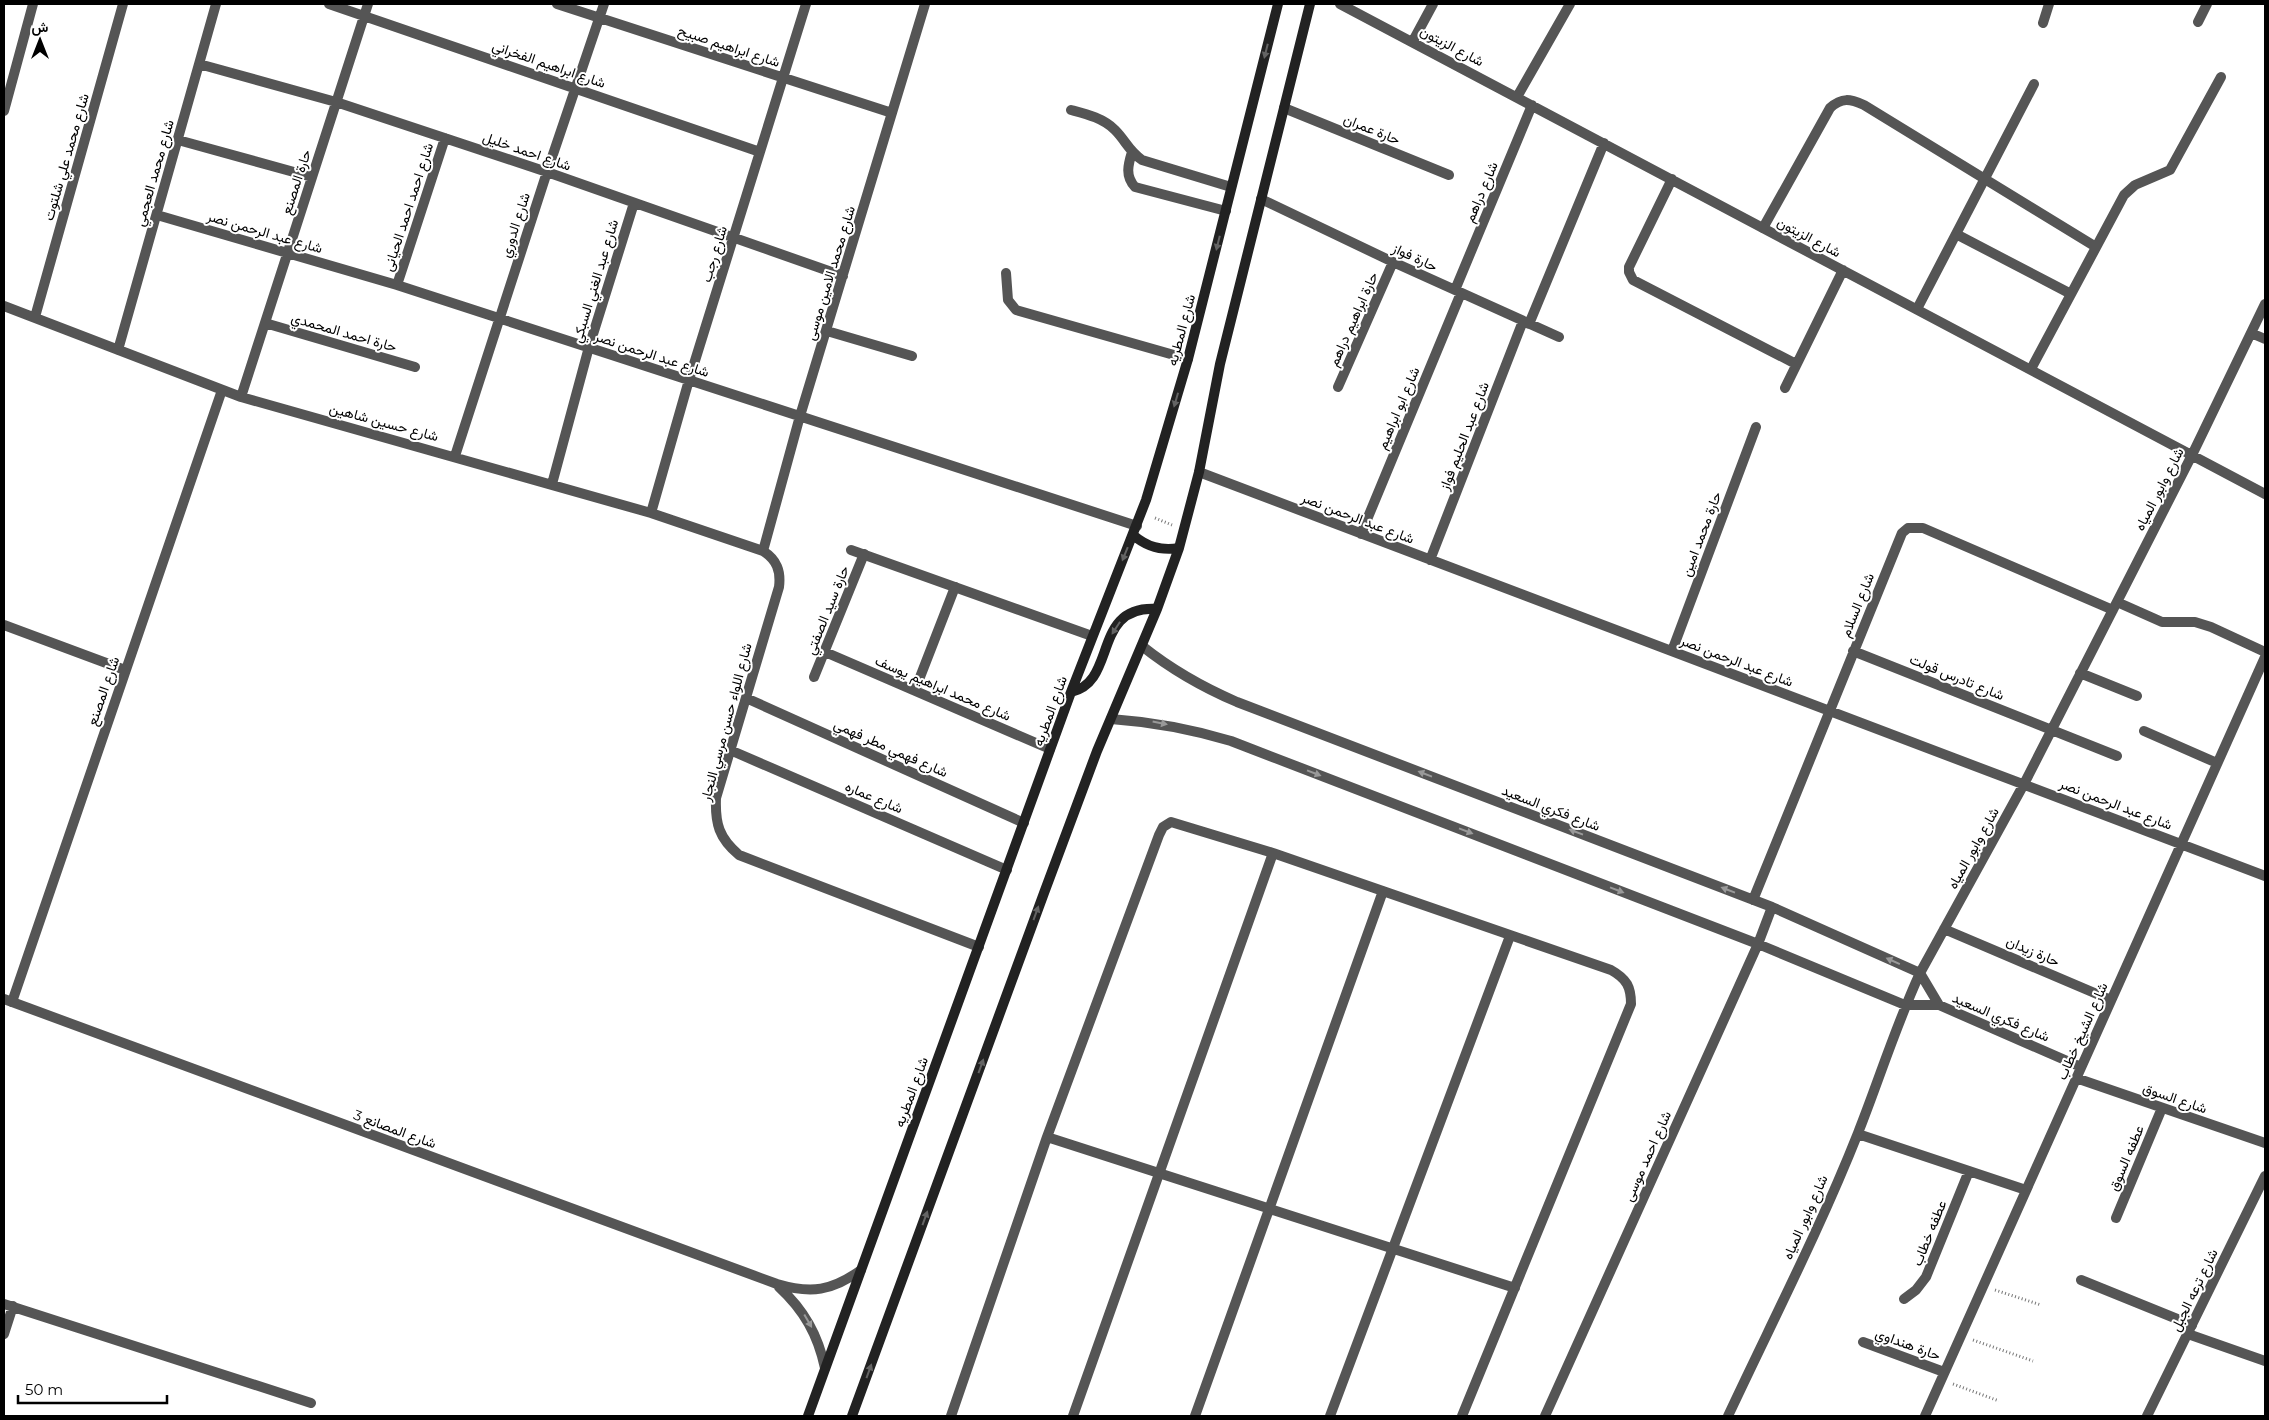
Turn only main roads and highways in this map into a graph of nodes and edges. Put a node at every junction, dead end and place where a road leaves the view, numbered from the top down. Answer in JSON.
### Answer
{"nodes":[{"id":1,"x":1278,"y":4,"type":"edge"},
{"id":2,"x":1310,"y":4,"type":"edge"},
{"id":3,"x":1135,"y":530,"type":"junction"},
{"id":4,"x":1179,"y":548,"type":"junction"},
{"id":5,"x":1157,"y":609,"type":"junction"},
{"id":6,"x":1071,"y":692,"type":"junction"},
{"id":7,"x":808,"y":1416,"type":"edge"},
{"id":8,"x":852,"y":1416,"type":"edge"}],
"edges":[{"from":1,"to":3,"type":"main road","name":"شارع المطريه","one_way":true},
{"from":2,"to":4,"type":"main road"},
{"from":3,"to":4,"type":"main road"},
{"from":3,"to":6,"type":"main road","name":"شارع المطريه","one_way":true},
{"from":4,"to":5,"type":"main road"},
{"from":5,"to":6,"type":"main road","one_way":true},
{"from":8,"to":5,"type":"main road","one_way":true},
{"from":6,"to":7,"type":"main road","name":"شارع المطريه"}]}
